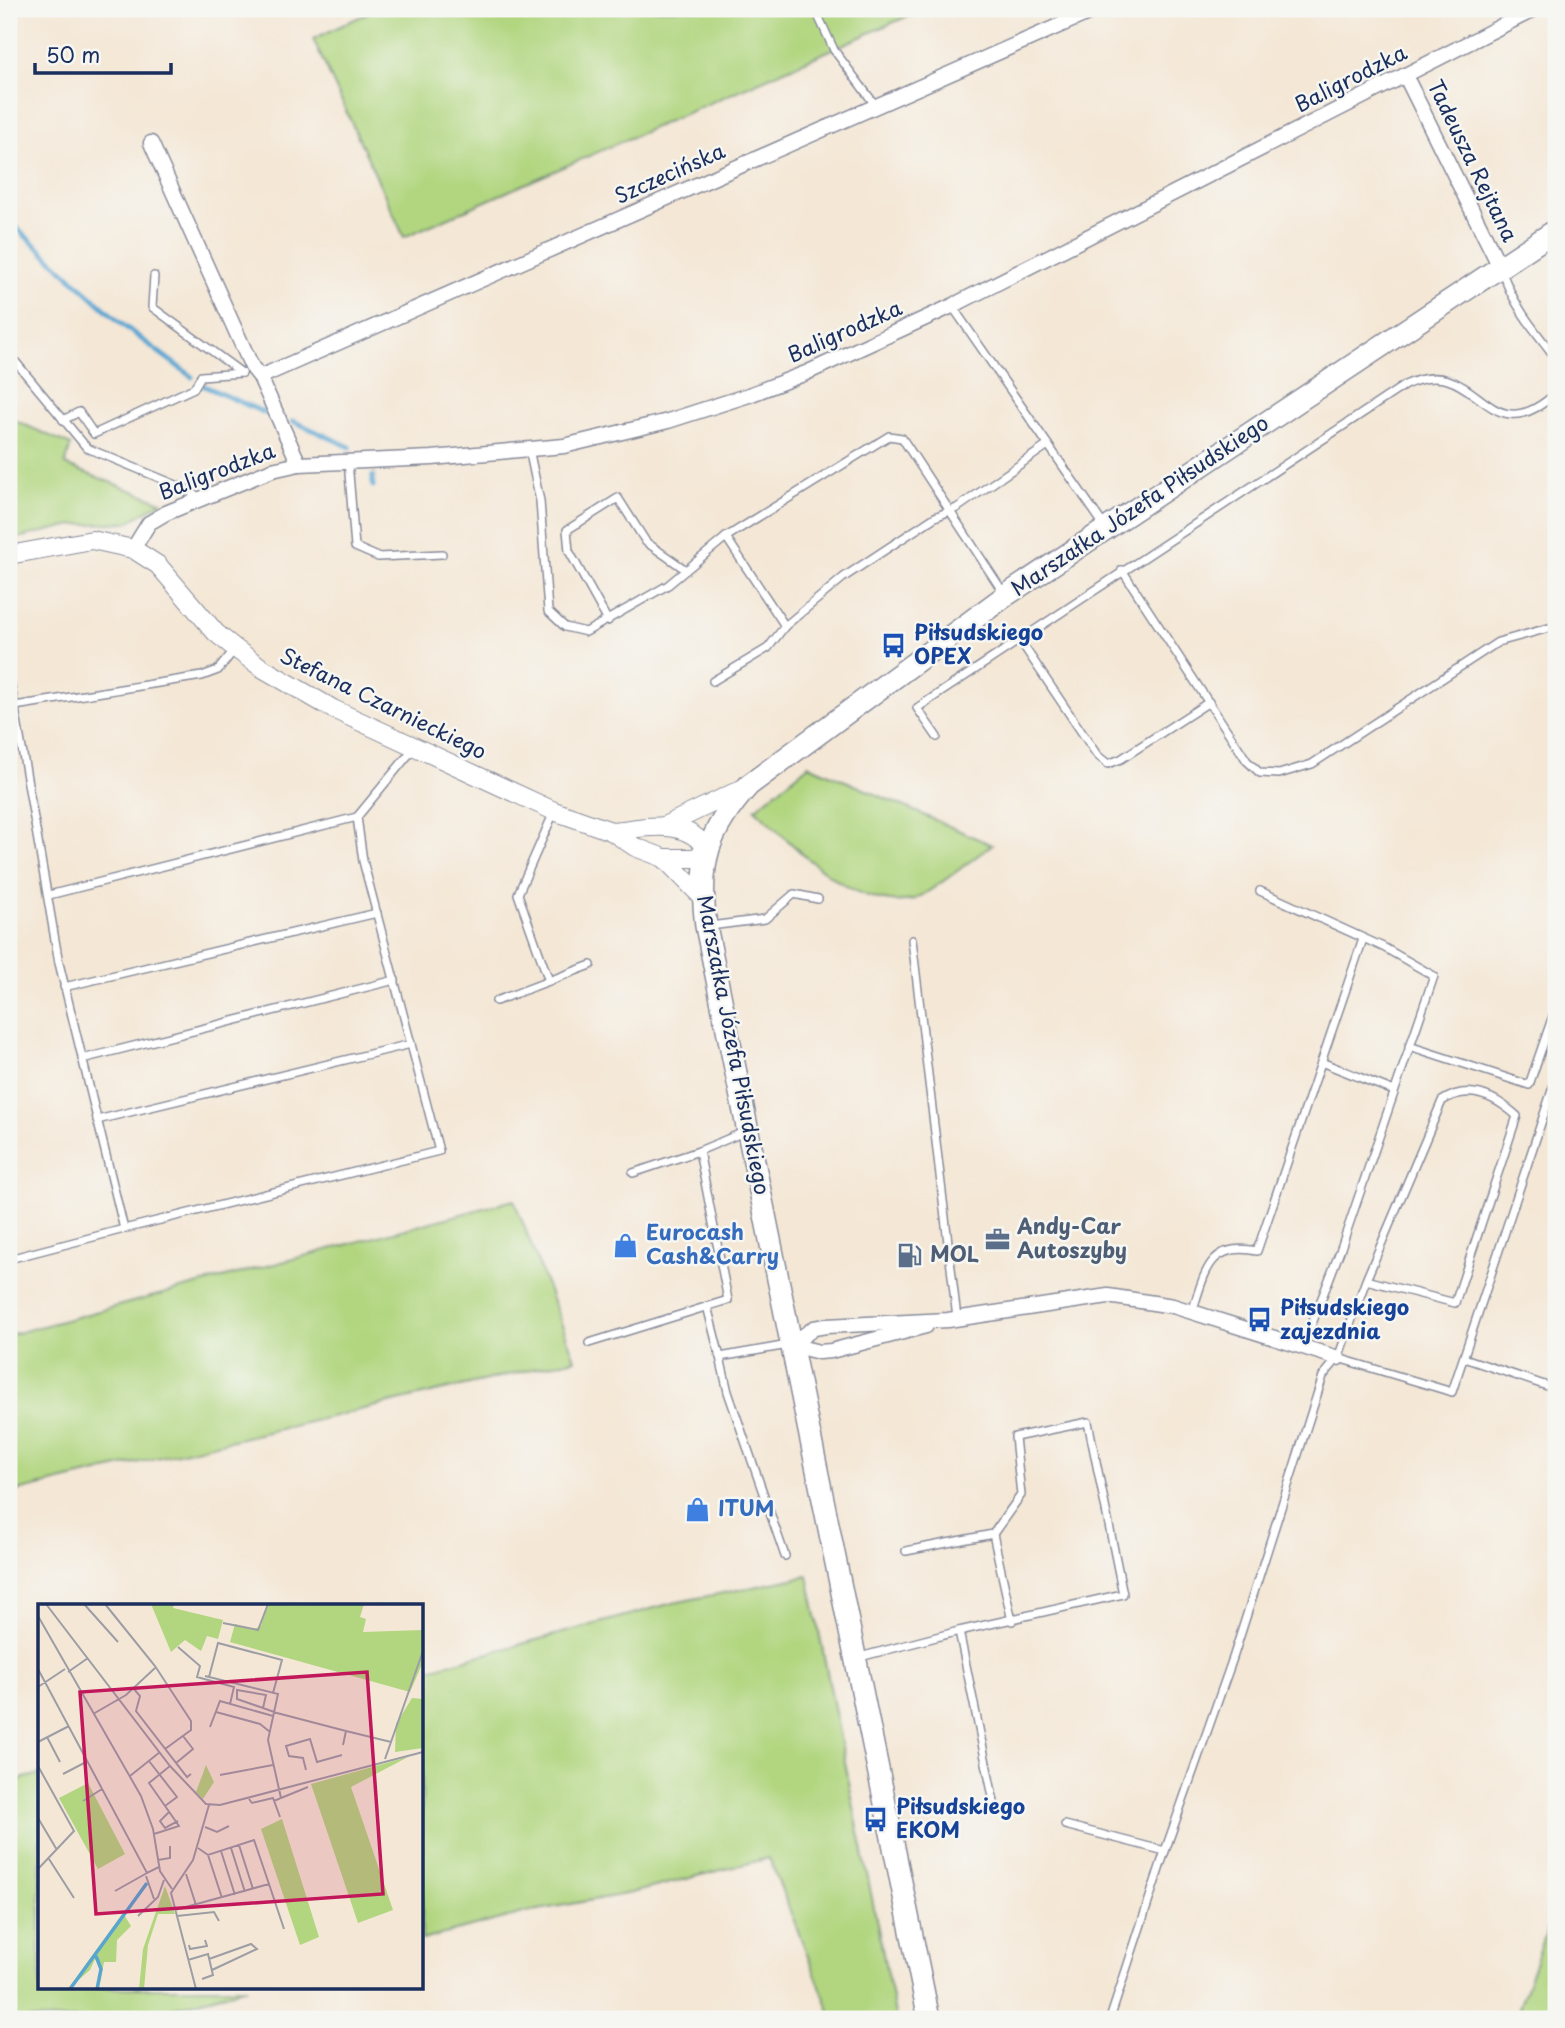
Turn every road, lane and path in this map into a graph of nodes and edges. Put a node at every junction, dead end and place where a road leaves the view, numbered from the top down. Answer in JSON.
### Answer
{"nodes":[{"id":1,"x":814,"y":9,"type":"edge"},
{"id":2,"x":1097,"y":9,"type":"edge"},
{"id":3,"x":1535,"y":9,"type":"edge"},
{"id":4,"x":1078,"y":13,"type":"edge"},
{"id":5,"x":1405,"y":75,"type":"junction"},
{"id":6,"x":876,"y":107,"type":"junction"},
{"id":7,"x":150,"y":143,"type":"dead end"},
{"id":8,"x":1556,"y":230,"type":"edge"},
{"id":9,"x":1500,"y":267,"type":"junction"},
{"id":10,"x":154,"y":276,"type":"dead end"},
{"id":11,"x":952,"y":306,"type":"junction"},
{"id":12,"x":9,"y":354,"type":"edge"},
{"id":13,"x":1556,"y":358,"type":"edge"},
{"id":14,"x":242,"y":373,"type":"junction"},
{"id":15,"x":260,"y":377,"type":"junction"},
{"id":16,"x":1556,"y":393,"type":"edge"},
{"id":17,"x":63,"y":420,"type":"junction"},
{"id":18,"x":1048,"y":445,"type":"junction"},
{"id":19,"x":528,"y":449,"type":"junction"},
{"id":20,"x":348,"y":461,"type":"junction"},
{"id":21,"x":299,"y":464,"type":"junction"},
{"id":22,"x":200,"y":498,"type":"junction"},
{"id":23,"x":949,"y":512,"type":"junction"},
{"id":24,"x":1106,"y":529,"type":"junction"},
{"id":25,"x":726,"y":537,"type":"junction"},
{"id":26,"x":133,"y":549,"type":"junction"},
{"id":27,"x":442,"y":554,"type":"dead end"},
{"id":28,"x":9,"y":555,"type":"edge"},
{"id":29,"x":686,"y":570,"type":"junction"},
{"id":30,"x":1122,"y":570,"type":"junction"},
{"id":31,"x":1005,"y":596,"type":"junction"},
{"id":32,"x":608,"y":621,"type":"junction"},
{"id":33,"x":785,"y":626,"type":"junction"},
{"id":34,"x":1556,"y":626,"type":"edge"},
{"id":35,"x":1019,"y":639,"type":"junction"},
{"id":36,"x":236,"y":649,"type":"junction"},
{"id":37,"x":9,"y":674,"type":"edge"},
{"id":38,"x":713,"y":681,"type":"dead end"},
{"id":39,"x":1209,"y":702,"type":"junction"},
{"id":40,"x":15,"y":706,"type":"junction"},
{"id":41,"x":937,"y":737,"type":"dead end"},
{"id":42,"x":414,"y":748,"type":"junction"},
{"id":43,"x":749,"y":785,"type":"junction"},
{"id":44,"x":554,"y":811,"type":"junction"},
{"id":45,"x":357,"y":817,"type":"junction"},
{"id":46,"x":664,"y":826,"type":"junction"},
{"id":47,"x":611,"y":831,"type":"junction"},
{"id":48,"x":709,"y":851,"type":"junction"},
{"id":49,"x":664,"y":858,"type":"junction"},
{"id":50,"x":1260,"y":891,"type":"dead end"},
{"id":51,"x":48,"y":895,"type":"junction"},
{"id":52,"x":702,"y":897,"type":"junction"},
{"id":53,"x":818,"y":899,"type":"dead end"},
{"id":54,"x":377,"y":913,"type":"junction"},
{"id":55,"x":706,"y":926,"type":"junction"},
{"id":56,"x":1363,"y":939,"type":"junction"},
{"id":57,"x":912,"y":940,"type":"dead end"},
{"id":58,"x":591,"y":965,"type":"dead end"},
{"id":59,"x":395,"y":980,"type":"junction"},
{"id":60,"x":549,"y":981,"type":"junction"},
{"id":61,"x":64,"y":987,"type":"junction"},
{"id":62,"x":496,"y":1000,"type":"dead end"},
{"id":63,"x":1556,"y":1007,"type":"edge"},
{"id":64,"x":411,"y":1044,"type":"junction"},
{"id":65,"x":1409,"y":1046,"type":"junction"},
{"id":66,"x":82,"y":1059,"type":"junction"},
{"id":67,"x":1321,"y":1062,"type":"junction"},
{"id":68,"x":1556,"y":1078,"type":"edge"},
{"id":69,"x":1394,"y":1091,"type":"junction"},
{"id":70,"x":97,"y":1119,"type":"junction"},
{"id":71,"x":748,"y":1131,"type":"junction"},
{"id":72,"x":699,"y":1151,"type":"junction"},
{"id":73,"x":633,"y":1173,"type":"dead end"},
{"id":74,"x":124,"y":1229,"type":"junction"},
{"id":75,"x":9,"y":1259,"type":"edge"},
{"id":76,"x":1366,"y":1280,"type":"junction"},
{"id":77,"x":707,"y":1306,"type":"junction"},
{"id":78,"x":1192,"y":1312,"type":"junction"},
{"id":79,"x":953,"y":1319,"type":"junction"},
{"id":80,"x":790,"y":1337,"type":"junction"},
{"id":81,"x":589,"y":1343,"type":"dead end"},
{"id":82,"x":1303,"y":1347,"type":"junction"},
{"id":83,"x":720,"y":1357,"type":"junction"},
{"id":84,"x":1338,"y":1358,"type":"junction"},
{"id":85,"x":1464,"y":1358,"type":"junction"},
{"id":86,"x":1556,"y":1389,"type":"edge"},
{"id":87,"x":993,"y":1534,"type":"junction"},
{"id":88,"x":906,"y":1551,"type":"dead end"},
{"id":89,"x":785,"y":1556,"type":"dead end"},
{"id":90,"x":1012,"y":1620,"type":"junction"},
{"id":91,"x":959,"y":1631,"type":"junction"},
{"id":92,"x":856,"y":1658,"type":"junction"},
{"id":93,"x":995,"y":1807,"type":"dead end"},
{"id":94,"x":1065,"y":1825,"type":"dead end"},
{"id":95,"x":1165,"y":1852,"type":"junction"},
{"id":96,"x":929,"y":2019,"type":"edge"},
{"id":97,"x":1110,"y":2019,"type":"edge"}],
"edges":[{"from":1,"to":6,"type":"lane"},
{"from":2,"to":4,"type":"street","name":"Szczecińska"},
{"from":3,"to":5,"type":"street","name":"Baligrodzka"},
{"from":4,"to":6,"type":"street","name":"Szczecińska"},
{"from":5,"to":9,"type":"street","name":"Tadeusza Rejtana"},
{"from":5,"to":11,"type":"street","name":"Baligrodzka"},
{"from":6,"to":15,"type":"street","name":"Szczecińska"},
{"from":7,"to":15,"type":"street"},
{"from":8,"to":9,"type":"main road","name":"Marszałka Józefa Piłsudskiego"},
{"from":9,"to":13,"type":"lane"},
{"from":9,"to":24,"type":"main road","name":"Marszałka Józefa Piłsudskiego"},
{"from":10,"to":14,"type":"lane"},
{"from":11,"to":18,"type":"lane"},
{"from":11,"to":19,"type":"street","name":"Baligrodzka"},
{"from":12,"to":17,"type":"lane"},
{"from":14,"to":15,"type":"lane"},
{"from":14,"to":17,"type":"lane"},
{"from":15,"to":21,"type":"street"},
{"from":16,"to":30,"type":"lane"},
{"from":17,"to":22,"type":"lane"},
{"from":18,"to":23,"type":"lane"},
{"from":18,"to":24,"type":"lane"},
{"from":19,"to":20,"type":"street","name":"Baligrodzka"},
{"from":19,"to":32,"type":"lane"},
{"from":20,"to":21,"type":"street","name":"Baligrodzka"},
{"from":20,"to":27,"type":"lane"},
{"from":21,"to":22,"type":"street","name":"Baligrodzka"},
{"from":22,"to":26,"type":"street","name":"Baligrodzka"},
{"from":23,"to":25,"type":"lane"},
{"from":23,"to":31,"type":"lane"},
{"from":23,"to":33,"type":"lane"},
{"from":24,"to":31,"type":"main road","name":"Marszałka Józefa Piłsudskiego"},
{"from":25,"to":29,"type":"lane"},
{"from":25,"to":33,"type":"lane"},
{"from":26,"to":28,"type":"street","name":"Stefana Czarnieckiego"},
{"from":26,"to":36,"type":"street","name":"Stefana Czarnieckiego"},
{"from":29,"to":32,"type":"lane"},
{"from":29,"to":32,"type":"lane"},
{"from":30,"to":35,"type":"lane"},
{"from":30,"to":39,"type":"lane"},
{"from":31,"to":43,"type":"main road","name":"Marszałka Józefa Piłsudskiego"},
{"from":33,"to":38,"type":"lane"},
{"from":34,"to":39,"type":"lane"},
{"from":35,"to":39,"type":"lane"},
{"from":35,"to":41,"type":"lane"},
{"from":36,"to":40,"type":"lane"},
{"from":36,"to":42,"type":"street","name":"Stefana Czarnieckiego"},
{"from":37,"to":40,"type":"lane"},
{"from":40,"to":51,"type":"lane"},
{"from":42,"to":44,"type":"street","name":"Stefana Czarnieckiego"},
{"from":42,"to":45,"type":"lane"},
{"from":43,"to":46,"type":"street","name":"Stefana Czarnieckiego"},
{"from":43,"to":48,"type":"main road","name":"Marszałka Józefa Piłsudskiego"},
{"from":44,"to":47,"type":"street","name":"Stefana Czarnieckiego"},
{"from":44,"to":60,"type":"lane"},
{"from":45,"to":51,"type":"lane"},
{"from":45,"to":54,"type":"lane"},
{"from":46,"to":47,"type":"street","name":"Stefana Czarnieckiego"},
{"from":46,"to":48,"type":"street","name":"Stefana Czarnieckiego"},
{"from":47,"to":49,"type":"street","name":"Stefana Czarnieckiego"},
{"from":48,"to":49,"type":"street","name":"Stefana Czarnieckiego"},
{"from":48,"to":52,"type":"main road","name":"Marszałka Józefa Piłsudskiego"},
{"from":49,"to":52,"type":"street","name":"Stefana Czarnieckiego"},
{"from":50,"to":56,"type":"lane"},
{"from":51,"to":61,"type":"lane"},
{"from":52,"to":55,"type":"main road","name":"Marszałka Józefa Piłsudskiego"},
{"from":53,"to":55,"type":"lane"},
{"from":54,"to":59,"type":"lane"},
{"from":54,"to":61,"type":"lane"},
{"from":55,"to":71,"type":"main road","name":"Marszałka Józefa Piłsudskiego"},
{"from":56,"to":65,"type":"lane"},
{"from":56,"to":67,"type":"lane"},
{"from":57,"to":79,"type":"lane"},
{"from":58,"to":60,"type":"lane"},
{"from":59,"to":64,"type":"lane"},
{"from":59,"to":66,"type":"lane"},
{"from":60,"to":62,"type":"lane"},
{"from":61,"to":66,"type":"lane"},
{"from":63,"to":65,"type":"lane"},
{"from":64,"to":70,"type":"lane"},
{"from":64,"to":74,"type":"lane"},
{"from":65,"to":69,"type":"lane"},
{"from":66,"to":70,"type":"lane"},
{"from":67,"to":69,"type":"lane"},
{"from":67,"to":78,"type":"lane"},
{"from":68,"to":85,"type":"lane"},
{"from":69,"to":82,"type":"lane"},
{"from":70,"to":74,"type":"lane"},
{"from":71,"to":72,"type":"lane"},
{"from":71,"to":80,"type":"main road","name":"Marszałka Józefa Piłsudskiego"},
{"from":72,"to":73,"type":"lane"},
{"from":72,"to":77,"type":"lane"},
{"from":74,"to":75,"type":"lane"},
{"from":76,"to":76,"type":"lane"},
{"from":76,"to":84,"type":"lane"},
{"from":77,"to":81,"type":"lane"},
{"from":77,"to":83,"type":"lane"},
{"from":78,"to":79,"type":"street"},
{"from":78,"to":82,"type":"street"},
{"from":79,"to":80,"type":"street"},
{"from":79,"to":80,"type":"street"},
{"from":80,"to":83,"type":"lane"},
{"from":80,"to":92,"type":"main road","name":"Marszałka Józefa Piłsudskiego"},
{"from":82,"to":84,"type":"street"},
{"from":83,"to":89,"type":"lane"},
{"from":84,"to":85,"type":"lane"},
{"from":84,"to":95,"type":"lane"},
{"from":85,"to":86,"type":"lane"},
{"from":87,"to":88,"type":"lane"},
{"from":87,"to":90,"type":"lane"},
{"from":87,"to":90,"type":"lane"},
{"from":90,"to":91,"type":"lane"},
{"from":91,"to":92,"type":"lane"},
{"from":91,"to":93,"type":"lane"},
{"from":92,"to":96,"type":"main road","name":"Marszałka Józefa Piłsudskiego"},
{"from":94,"to":95,"type":"lane"},
{"from":95,"to":97,"type":"lane"}]}
